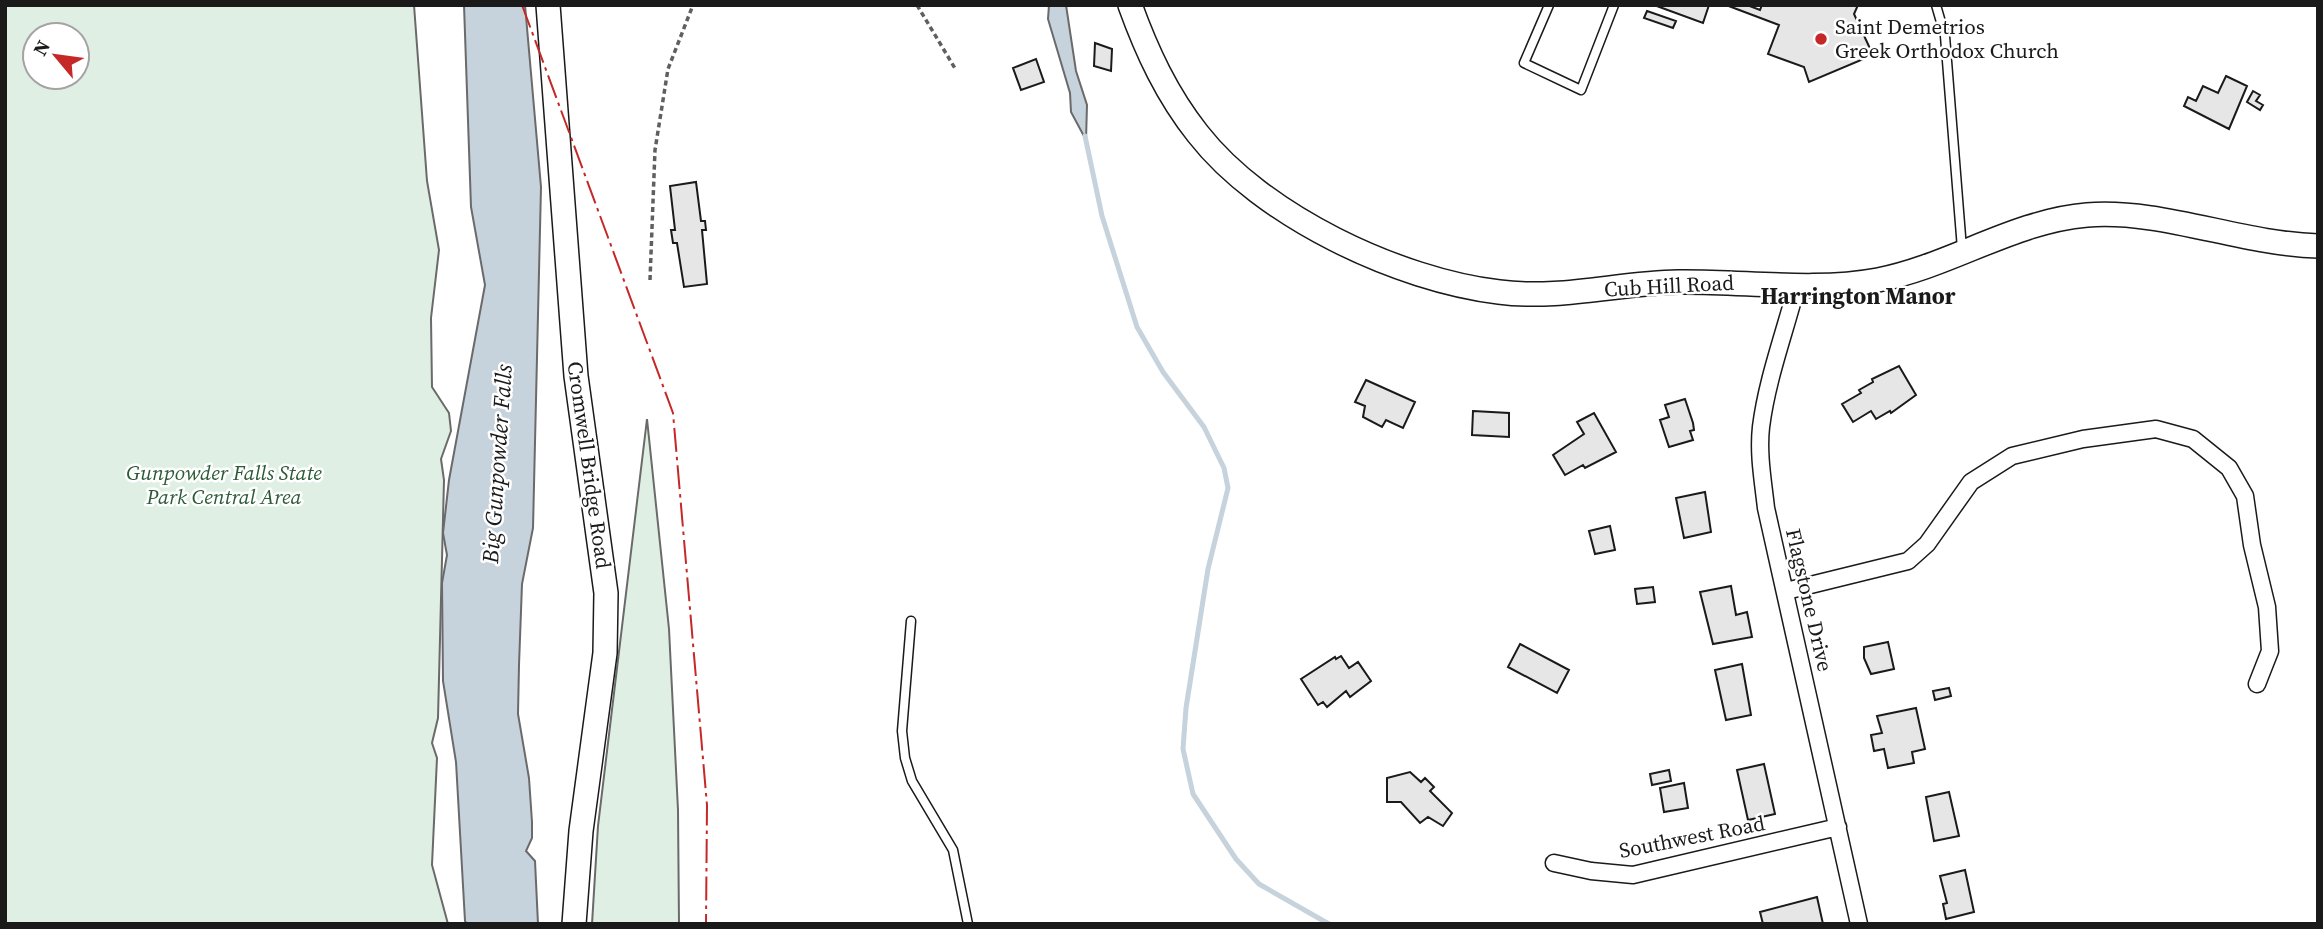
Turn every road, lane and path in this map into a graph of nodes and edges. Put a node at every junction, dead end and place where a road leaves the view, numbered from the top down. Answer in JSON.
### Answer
{"nodes":[{"id":1,"x":548,"y":5,"type":"edge"},
{"id":2,"x":693,"y":5,"type":"edge"},
{"id":3,"x":918,"y":5,"type":"edge"},
{"id":4,"x":1130,"y":5,"type":"edge"},
{"id":5,"x":1549,"y":5,"type":"edge"},
{"id":6,"x":1614,"y":5,"type":"edge"},
{"id":7,"x":1936,"y":5,"type":"edge"},
{"id":8,"x":957,"y":70,"type":"dead end"},
{"id":9,"x":2318,"y":247,"type":"edge"},
{"id":10,"x":1962,"y":255,"type":"junction"},
{"id":11,"x":650,"y":280,"type":"dead end"},
{"id":12,"x":1797,"y":285,"type":"junction"},
{"id":13,"x":1786,"y":591,"type":"junction"},
{"id":14,"x":911,"y":621,"type":"dead end"},
{"id":15,"x":2257,"y":684,"type":"dead end"},
{"id":16,"x":1838,"y":827,"type":"junction"},
{"id":17,"x":1554,"y":863,"type":"dead end"},
{"id":18,"x":574,"y":924,"type":"edge"},
{"id":19,"x":968,"y":924,"type":"edge"},
{"id":20,"x":1859,"y":924,"type":"edge"}],
"edges":[{"from":1,"to":18,"type":"street","name":"Cromwell Bridge Road"},
{"from":2,"to":11,"type":"path"},
{"from":3,"to":8,"type":"path"},
{"from":4,"to":12,"type":"street","name":"Cub Hill Road"},
{"from":5,"to":6,"type":"lane"},
{"from":7,"to":10,"type":"lane"},
{"from":9,"to":10,"type":"street","name":"Cub Hill Road"},
{"from":10,"to":12,"type":"street","name":"Cub Hill Road"},
{"from":12,"to":13,"type":"street","name":"Flagstone Drive"},
{"from":13,"to":15,"type":"street"},
{"from":13,"to":16,"type":"street","name":"Flagstone Drive"},
{"from":14,"to":19,"type":"lane"},
{"from":16,"to":17,"type":"street","name":"Southwest Road"},
{"from":16,"to":20,"type":"street","name":"Flagstone Drive"}]}
